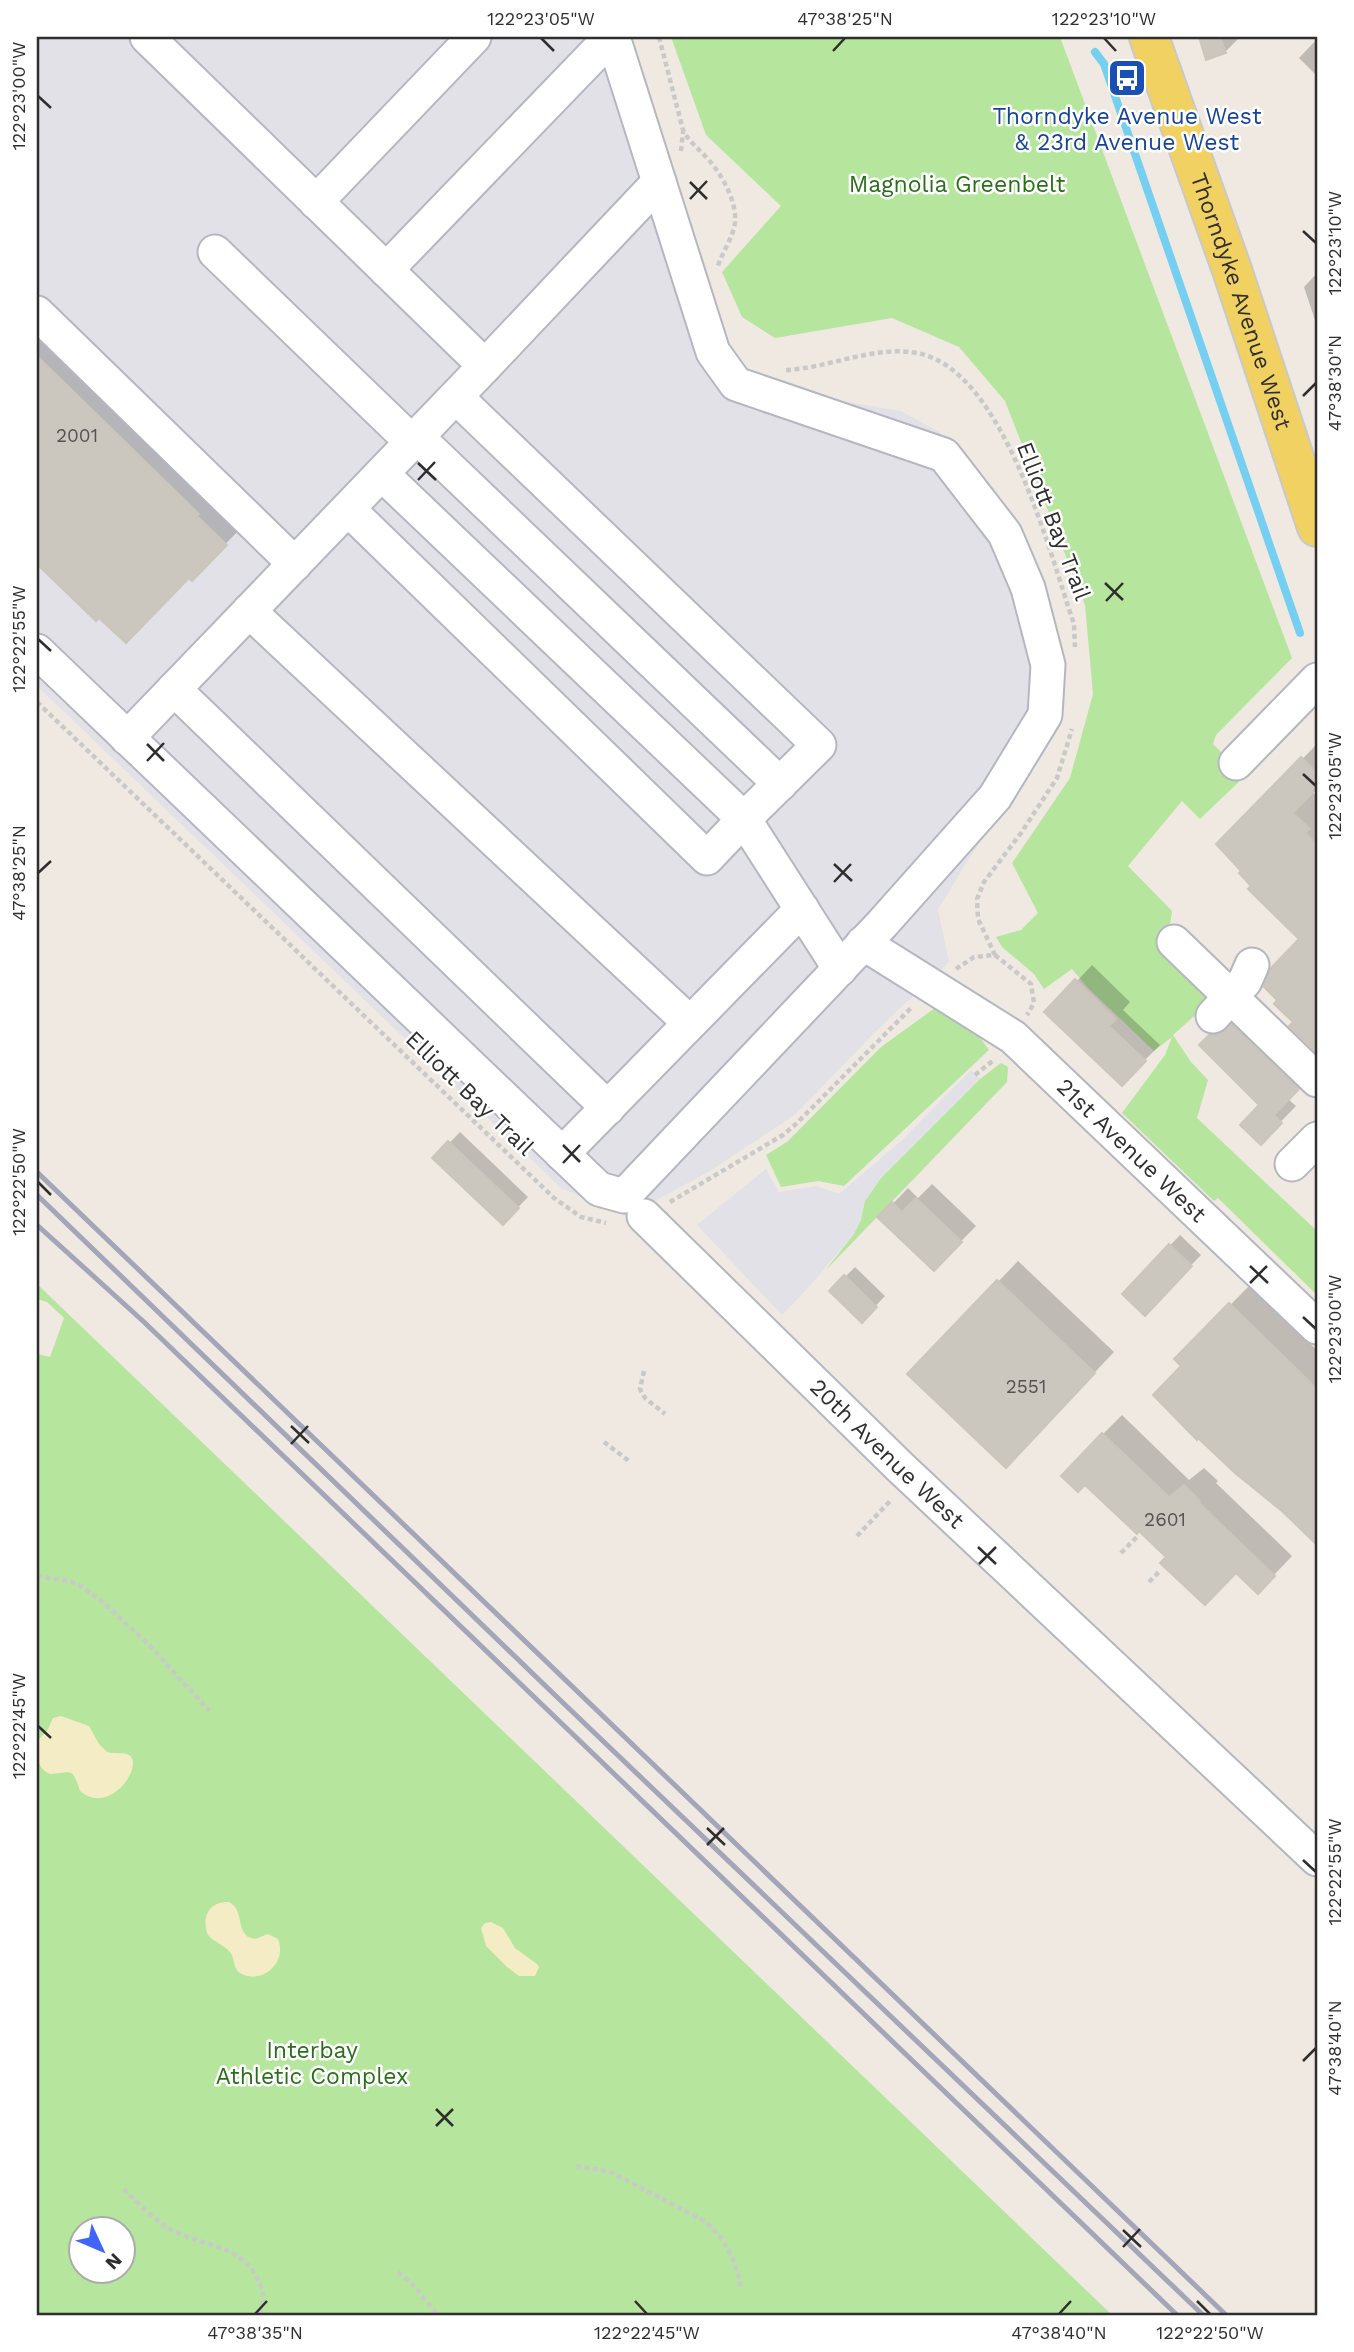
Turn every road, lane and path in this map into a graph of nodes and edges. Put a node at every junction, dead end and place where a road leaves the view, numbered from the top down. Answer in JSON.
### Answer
{"nodes":[{"id":1,"x":147,"y":37,"type":"edge"},
{"id":2,"x":474,"y":37,"type":"edge"},
{"id":3,"x":612,"y":37,"type":"edge"},
{"id":4,"x":659,"y":37,"type":"edge"},
{"id":5,"x":1149,"y":37,"type":"edge"},
{"id":6,"x":659,"y":182,"type":"junction"},
{"id":7,"x":316,"y":202,"type":"junction"},
{"id":8,"x":215,"y":252,"type":"dead end"},
{"id":9,"x":386,"y":270,"type":"junction"},
{"id":10,"x":717,"y":270,"type":"dead end"},
{"id":11,"x":37,"y":313,"type":"edge"},
{"id":12,"x":485,"y":366,"type":"junction"},
{"id":13,"x":779,"y":370,"type":"dead end"},
{"id":14,"x":456,"y":397,"type":"junction"},
{"id":15,"x":415,"y":440,"type":"junction"},
{"id":16,"x":382,"y":474,"type":"junction"},
{"id":17,"x":348,"y":509,"type":"junction"},
{"id":18,"x":1317,"y":527,"type":"edge"},
{"id":19,"x":295,"y":564,"type":"junction"},
{"id":20,"x":249,"y":611,"type":"junction"},
{"id":21,"x":1075,"y":648,"type":"dead end"},
{"id":22,"x":37,"y":652,"type":"edge"},
{"id":23,"x":1317,"y":680,"type":"edge"},
{"id":24,"x":174,"y":689,"type":"junction"},
{"id":25,"x":37,"y":702,"type":"edge"},
{"id":26,"x":1073,"y":727,"type":"dead end"},
{"id":27,"x":127,"y":738,"type":"junction"},
{"id":28,"x":1236,"y":763,"type":"dead end"},
{"id":29,"x":780,"y":784,"type":"junction"},
{"id":30,"x":744,"y":819,"type":"junction"},
{"id":31,"x":802,"y":909,"type":"junction"},
{"id":32,"x":1174,"y":942,"type":"dead end"},
{"id":33,"x":863,"y":943,"type":"junction"},
{"id":34,"x":995,"y":955,"type":"junction"},
{"id":35,"x":962,"y":964,"type":"dead end"},
{"id":36,"x":1252,"y":965,"type":"dead end"},
{"id":37,"x":839,"y":969,"type":"junction"},
{"id":38,"x":926,"y":994,"type":"junction"},
{"id":39,"x":1222,"y":1007,"type":"junction"},
{"id":40,"x":1022,"y":1022,"type":"dead end"},
{"id":41,"x":690,"y":1023,"type":"junction"},
{"id":42,"x":1002,"y":1053,"type":"dead end"},
{"id":43,"x":975,"y":1075,"type":"dead end"},
{"id":44,"x":1317,"y":1080,"type":"edge"},
{"id":45,"x":608,"y":1108,"type":"junction"},
{"id":46,"x":1317,"y":1139,"type":"edge"},
{"id":47,"x":562,"y":1154,"type":"junction"},
{"id":48,"x":1292,"y":1164,"type":"dead end"},
{"id":49,"x":645,"y":1216,"type":"junction"},
{"id":50,"x":1317,"y":1327,"type":"edge"},
{"id":51,"x":644,"y":1371,"type":"dead end"},
{"id":52,"x":665,"y":1414,"type":"dead end"},
{"id":53,"x":604,"y":1442,"type":"dead end"},
{"id":54,"x":629,"y":1461,"type":"dead end"},
{"id":55,"x":911,"y":1477,"type":"junction"},
{"id":56,"x":857,"y":1536,"type":"dead end"},
{"id":57,"x":1137,"y":1537,"type":"dead end"},
{"id":58,"x":1121,"y":1553,"type":"dead end"},
{"id":59,"x":1160,"y":1571,"type":"dead end"},
{"id":60,"x":37,"y":1576,"type":"edge"},
{"id":61,"x":1149,"y":1582,"type":"dead end"},
{"id":62,"x":209,"y":1710,"type":"dead end"},
{"id":63,"x":1317,"y":1859,"type":"edge"},
{"id":64,"x":576,"y":2166,"type":"dead end"},
{"id":65,"x":124,"y":2189,"type":"dead end"},
{"id":66,"x":398,"y":2272,"type":"dead end"},
{"id":67,"x":741,"y":2288,"type":"dead end"},
{"id":68,"x":259,"y":2315,"type":"edge"},
{"id":69,"x":439,"y":2315,"type":"edge"}],
"edges":[{"from":1,"to":7,"type":"street"},
{"from":2,"to":7,"type":"street"},
{"from":3,"to":6,"type":"street"},
{"from":3,"to":9,"type":"street"},
{"from":4,"to":10,"type":"path"},
{"from":5,"to":18,"type":"main road","name":"Thorndyke Avenue West"},
{"from":6,"to":12,"type":"street"},
{"from":6,"to":33,"type":"street"},
{"from":7,"to":9,"type":"street"},
{"from":8,"to":15,"type":"street"},
{"from":9,"to":12,"type":"street"},
{"from":11,"to":19,"type":"street"},
{"from":12,"to":14,"type":"street"},
{"from":13,"to":21,"type":"path","name":"Elliott Bay Trail"},
{"from":14,"to":15,"type":"street"},
{"from":14,"to":29,"type":"street"},
{"from":15,"to":16,"type":"street"},
{"from":15,"to":29,"type":"street"},
{"from":16,"to":17,"type":"street"},
{"from":16,"to":30,"type":"street"},
{"from":17,"to":19,"type":"street"},
{"from":17,"to":30,"type":"street"},
{"from":19,"to":20,"type":"street"},
{"from":20,"to":24,"type":"street"},
{"from":20,"to":41,"type":"street"},
{"from":22,"to":27,"type":"street"},
{"from":23,"to":28,"type":"street"},
{"from":24,"to":27,"type":"street"},
{"from":24,"to":45,"type":"street"},
{"from":25,"to":49,"type":"path","name":"Elliott Bay Trail"},
{"from":26,"to":34,"type":"path"},
{"from":27,"to":47,"type":"street"},
{"from":29,"to":30,"type":"street"},
{"from":30,"to":31,"type":"street"},
{"from":31,"to":37,"type":"street"},
{"from":31,"to":41,"type":"street"},
{"from":32,"to":39,"type":"street"},
{"from":33,"to":37,"type":"street"},
{"from":33,"to":38,"type":"street","name":"21st Avenue West"},
{"from":34,"to":35,"type":"path"},
{"from":34,"to":40,"type":"path"},
{"from":36,"to":39,"type":"street"},
{"from":37,"to":47,"type":"street"},
{"from":38,"to":49,"type":"path","name":"Elliott Bay Trail"},
{"from":38,"to":50,"type":"street","name":"21st Avenue West"},
{"from":39,"to":44,"type":"street"},
{"from":41,"to":45,"type":"street"},
{"from":42,"to":43,"type":"path"},
{"from":45,"to":47,"type":"street"},
{"from":46,"to":48,"type":"street"},
{"from":49,"to":55,"type":"street","name":"20th Avenue West"},
{"from":51,"to":52,"type":"path"},
{"from":53,"to":54,"type":"path"},
{"from":55,"to":56,"type":"path"},
{"from":55,"to":63,"type":"street","name":"20th Avenue West"},
{"from":57,"to":58,"type":"path"},
{"from":59,"to":61,"type":"path"},
{"from":60,"to":62,"type":"path"},
{"from":64,"to":67,"type":"path"},
{"from":65,"to":68,"type":"path"},
{"from":66,"to":69,"type":"path"}]}
